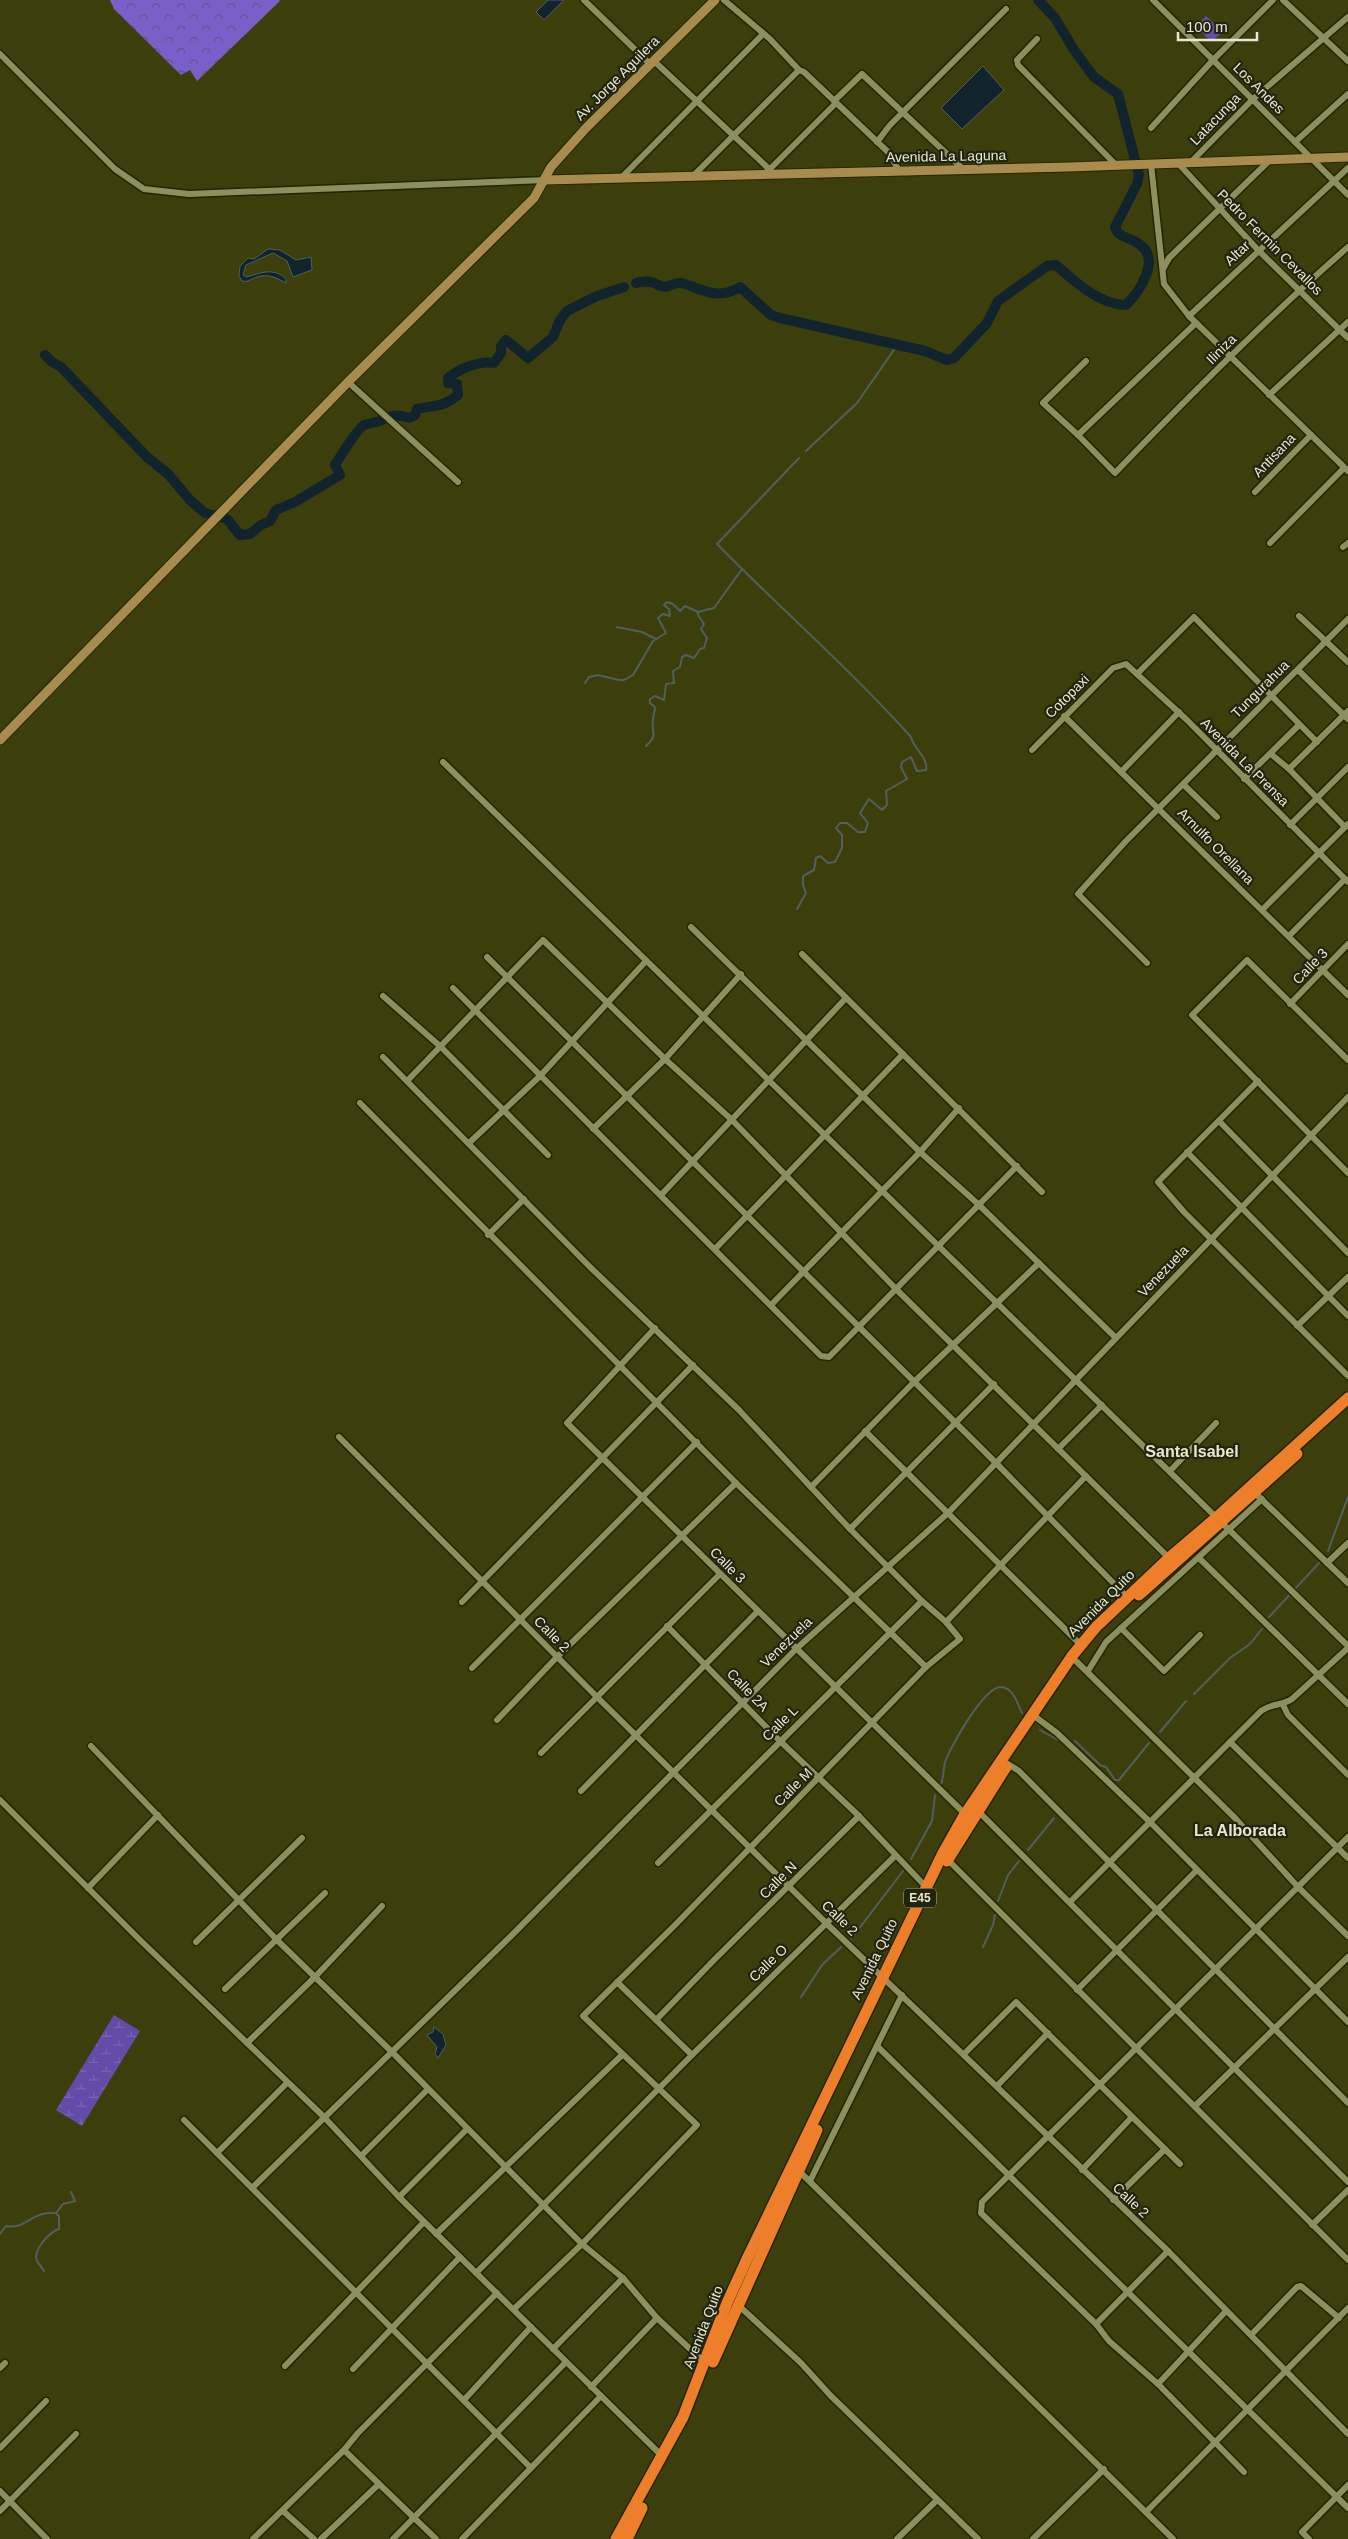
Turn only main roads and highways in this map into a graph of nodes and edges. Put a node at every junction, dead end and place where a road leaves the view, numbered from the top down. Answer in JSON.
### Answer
{"nodes":[{"id":1,"x":1348,"y":1398,"type":"edge"},
{"id":2,"x":1348,"y":1407,"type":"edge"},
{"id":3,"x":1224,"y":1523,"type":"junction"},
{"id":4,"x":885,"y":1979,"type":"junction"},
{"id":5,"x":641,"y":2502,"type":"junction"},
{"id":6,"x":616,"y":2539,"type":"edge"},
{"id":7,"x":627,"y":2539,"type":"edge"}],
"edges":[{"from":1,"to":3,"type":"highway","name":"Avenida Quito","number":"E45"},
{"from":2,"to":3,"type":"highway","name":"Avenida Quito","number":"E45"},
{"from":3,"to":4,"type":"highway","name":"Avenida Quito","number":"E45"},
{"from":3,"to":4,"type":"highway","name":"Avenida Quito","number":"E45"},
{"from":4,"to":5,"type":"highway","name":"Avenida Quito","number":"E45"},
{"from":4,"to":5,"type":"highway","name":"Avenida Quito","number":"E45"},
{"from":5,"to":6,"type":"highway","number":"E45"},
{"from":5,"to":7,"type":"highway","number":"E45"}]}
